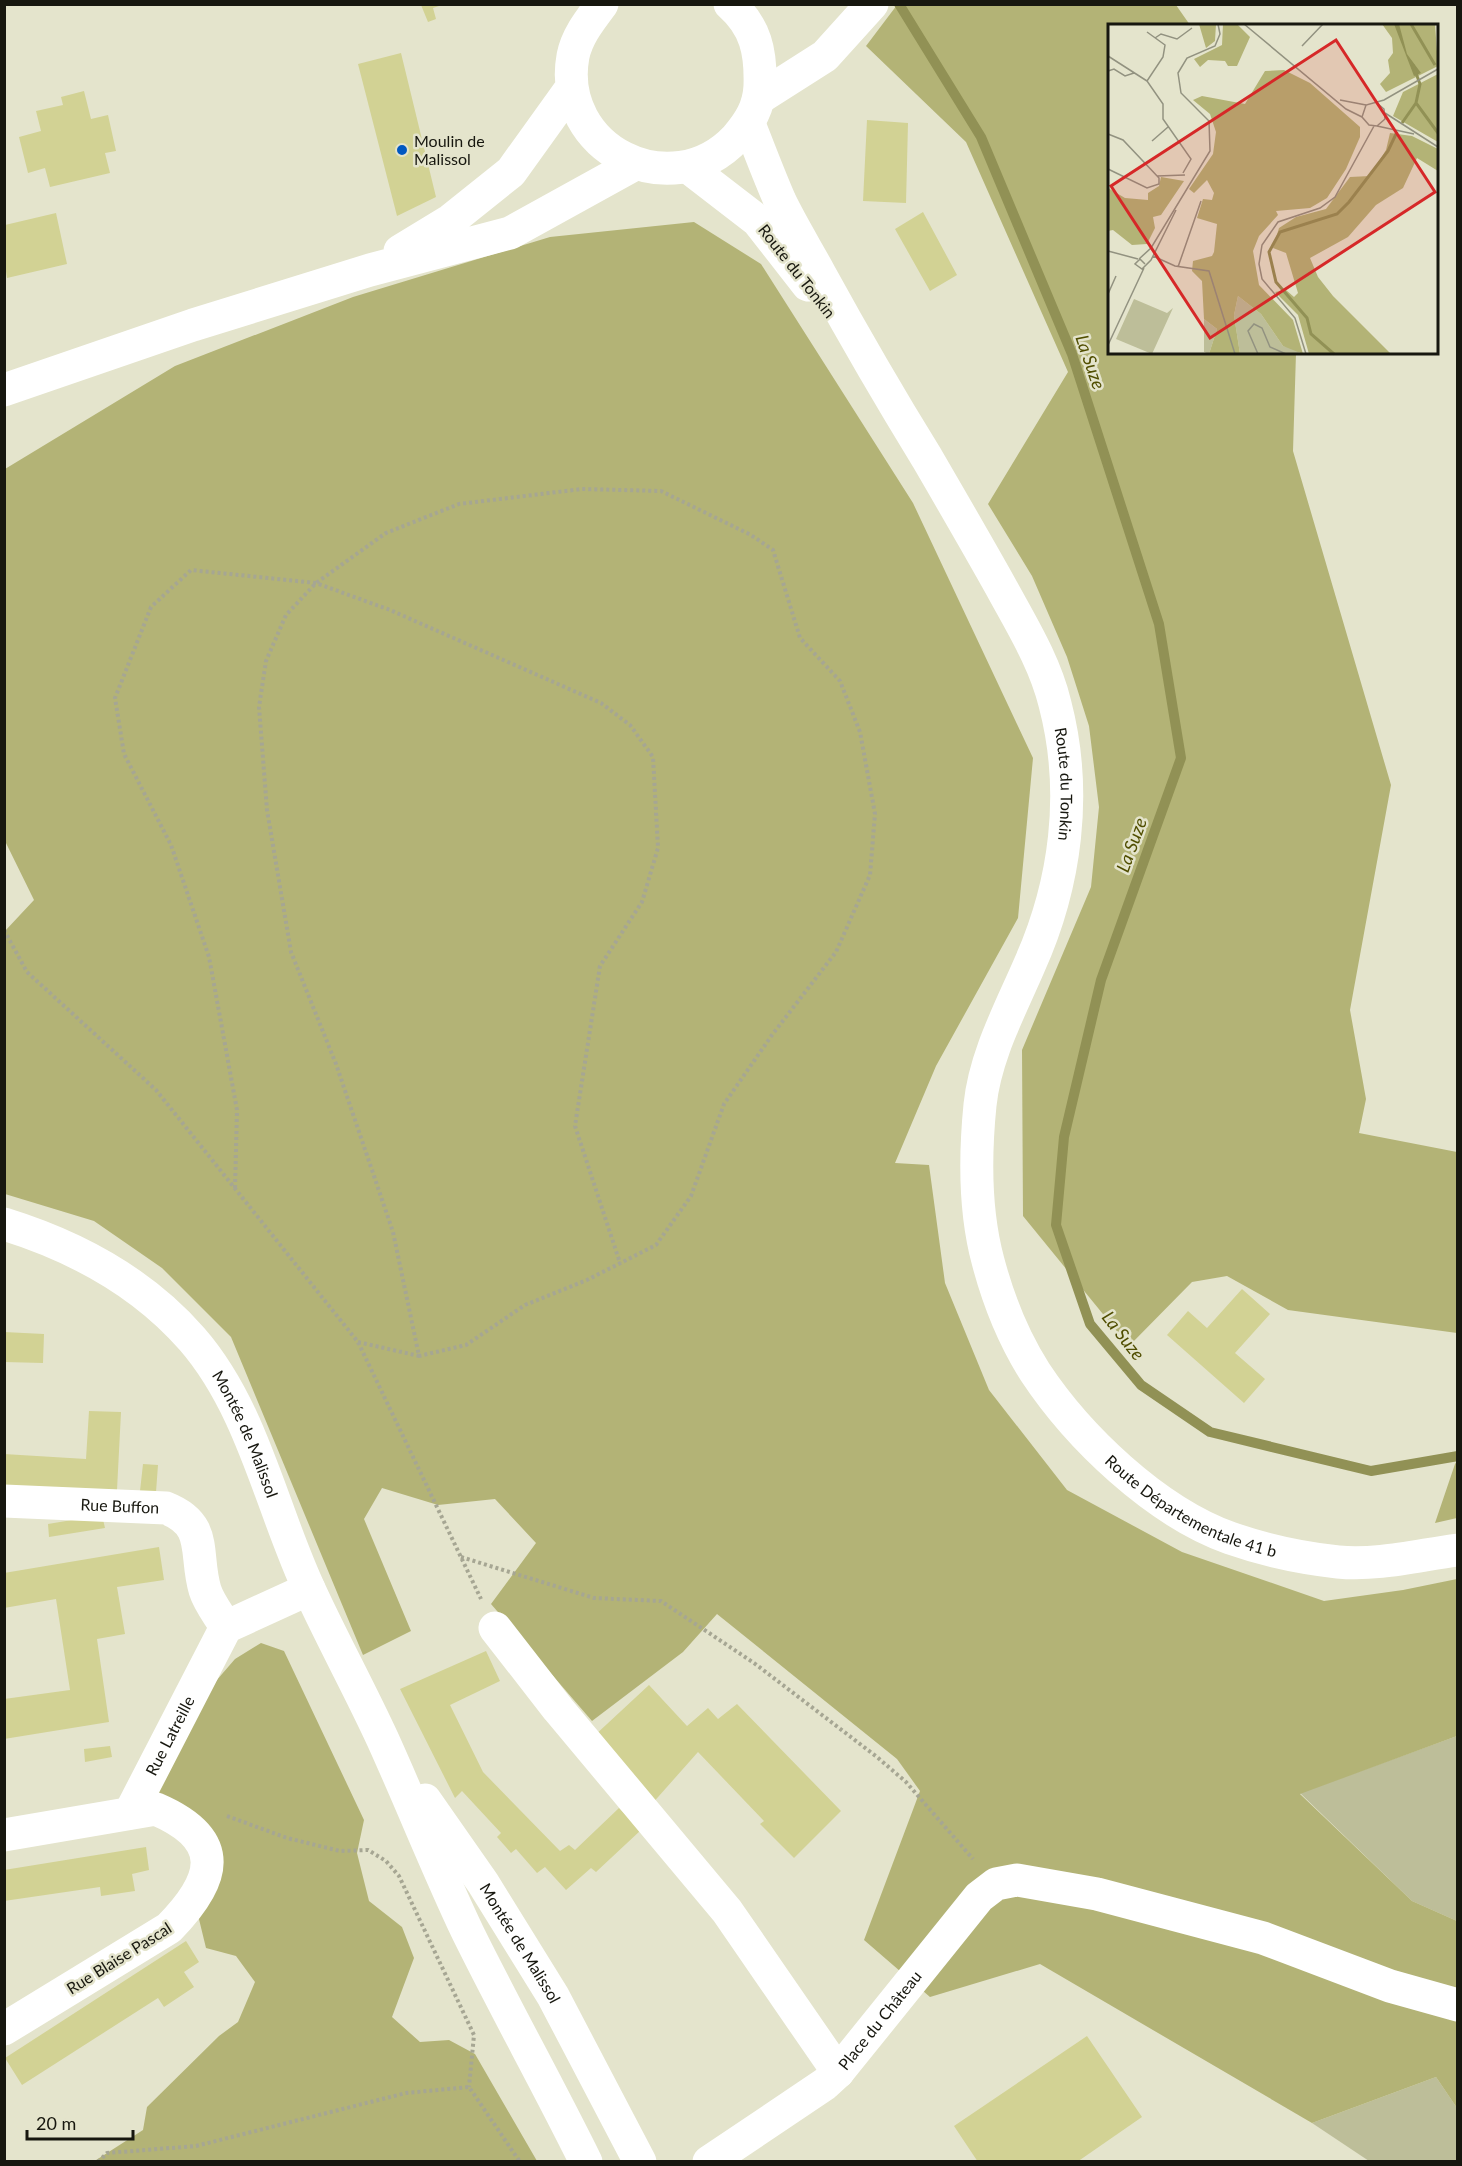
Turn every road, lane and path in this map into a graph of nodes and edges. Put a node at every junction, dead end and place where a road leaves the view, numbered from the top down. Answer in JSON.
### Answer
{"nodes":[{"id":1,"x":602,"y":4,"type":"edge"},
{"id":2,"x":730,"y":4,"type":"edge"},
{"id":3,"x":872,"y":4,"type":"edge"},
{"id":4,"x":572,"y":87,"type":"junction"},
{"id":5,"x":754,"y":111,"type":"junction"},
{"id":6,"x":635,"y":164,"type":"junction"},
{"id":7,"x":688,"y":167,"type":"junction"},
{"id":8,"x":370,"y":270,"type":"junction"},
{"id":9,"x":869,"y":363,"type":"junction"},
{"id":10,"x":4,"y":390,"type":"edge"},
{"id":11,"x":316,"y":583,"type":"junction"},
{"id":12,"x":4,"y":930,"type":"edge"},
{"id":13,"x":235,"y":1188,"type":"junction"},
{"id":14,"x":4,"y":1224,"type":"edge"},
{"id":15,"x":620,"y":1263,"type":"junction"},
{"id":16,"x":1004,"y":1309,"type":"joint"},
{"id":17,"x":358,"y":1342,"type":"junction"},
{"id":18,"x":418,"y":1356,"type":"junction"},
{"id":19,"x":4,"y":1501,"type":"edge"},
{"id":20,"x":1458,"y":1550,"type":"edge"},
{"id":21,"x":461,"y":1557,"type":"junction"},
{"id":22,"x":309,"y":1589,"type":"junction"},
{"id":23,"x":226,"y":1627,"type":"junction"},
{"id":24,"x":495,"y":1628,"type":"joint"},
{"id":25,"x":382,"y":1737,"type":"junction"},
{"id":26,"x":218,"y":1812,"type":"dead end"},
{"id":27,"x":130,"y":1813,"type":"junction"},
{"id":28,"x":4,"y":1835,"type":"edge"},
{"id":29,"x":996,"y":1884,"type":"junction"},
{"id":30,"x":1458,"y":2005,"type":"edge"},
{"id":31,"x":4,"y":2029,"type":"edge"},
{"id":32,"x":838,"y":2072,"type":"junction"},
{"id":33,"x":469,"y":2087,"type":"junction"},
{"id":34,"x":98,"y":2162,"type":"edge"},
{"id":35,"x":520,"y":2162,"type":"edge"},
{"id":36,"x":586,"y":2162,"type":"edge"},
{"id":37,"x":640,"y":2162,"type":"edge"},
{"id":38,"x":709,"y":2162,"type":"edge"}],
"edges":[{"from":1,"to":4,"type":"street"},
{"from":2,"to":5,"type":"street"},
{"from":3,"to":5,"type":"street"},
{"from":4,"to":6,"type":"street"},
{"from":4,"to":8,"type":"street"},
{"from":5,"to":7,"type":"street"},
{"from":5,"to":9,"type":"street","name":"Route du Tonkin"},
{"from":6,"to":7,"type":"street"},
{"from":6,"to":8,"type":"street"},
{"from":7,"to":9,"type":"street","name":"Route du Tonkin"},
{"from":8,"to":10,"type":"street"},
{"from":9,"to":16,"type":"street","name":"Route du Tonkin"},
{"from":11,"to":13,"type":"path"},
{"from":11,"to":15,"type":"path"},
{"from":11,"to":15,"type":"path"},
{"from":11,"to":18,"type":"path"},
{"from":12,"to":13,"type":"path"},
{"from":13,"to":17,"type":"path"},
{"from":14,"to":22,"type":"street","name":"Montée de Malissol"},
{"from":15,"to":18,"type":"path"},
{"from":16,"to":20,"type":"street","name":"Route Départementale 41 b"},
{"from":17,"to":18,"type":"path"},
{"from":17,"to":21,"type":"path"},
{"from":19,"to":23,"type":"street","name":"Rue Buffon"},
{"from":21,"to":24,"type":"path"},
{"from":21,"to":29,"type":"path"},
{"from":22,"to":23,"type":"street"},
{"from":22,"to":25,"type":"street","name":"Montée de Malissol"},
{"from":23,"to":27,"type":"street","name":"Rue Latreille"},
{"from":24,"to":32,"type":"street"},
{"from":25,"to":36,"type":"street","name":"Montée de Malissol"},
{"from":25,"to":37,"type":"street","name":"Montée de Malissol"},
{"from":26,"to":33,"type":"path"},
{"from":27,"to":28,"type":"street"},
{"from":27,"to":31,"type":"street","name":"Rue Blaise Pascal"},
{"from":29,"to":30,"type":"street"},
{"from":29,"to":32,"type":"street","name":"Place du Château"},
{"from":32,"to":38,"type":"street","name":"Place du Château"},
{"from":33,"to":34,"type":"path"},
{"from":33,"to":35,"type":"path"}]}
